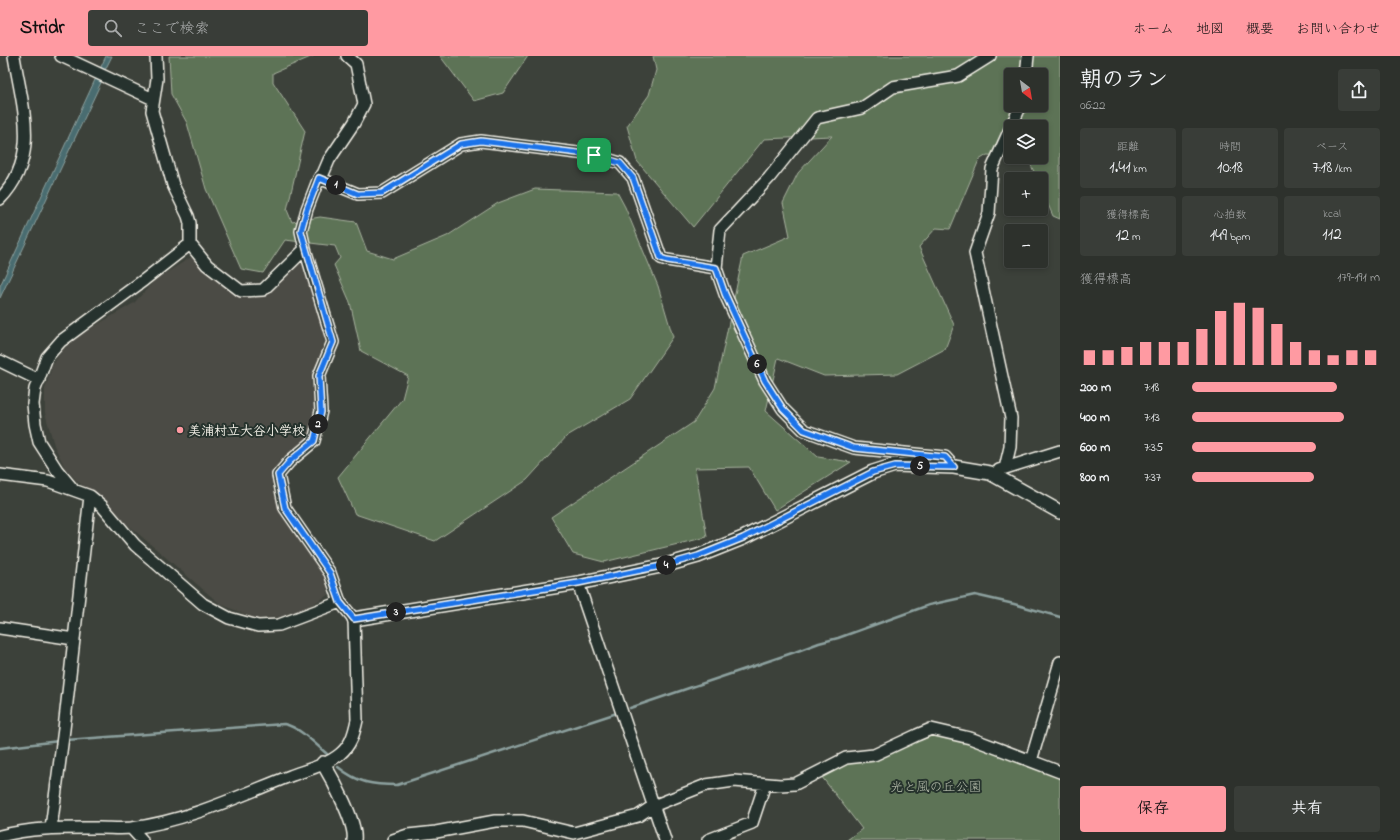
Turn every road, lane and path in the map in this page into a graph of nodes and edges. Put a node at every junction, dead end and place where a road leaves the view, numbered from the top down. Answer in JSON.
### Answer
{"nodes":[{"id":1,"x":14,"y":56,"type":"edge"},
{"id":2,"x":61,"y":56,"type":"edge"},
{"id":3,"x":156,"y":56,"type":"edge"},
{"id":4,"x":347,"y":56,"type":"edge"},
{"id":5,"x":990,"y":56,"type":"edge"},
{"id":6,"x":1028,"y":56,"type":"edge"},
{"id":7,"x":1027,"y":68,"type":"edge"},
{"id":8,"x":153,"y":99,"type":"junction"},
{"id":9,"x":1004,"y":142,"type":"edge"},
{"id":10,"x":319,"y":178,"type":"junction"},
{"id":11,"x":0,"y":199,"type":"edge"},
{"id":12,"x":190,"y":244,"type":"junction"},
{"id":13,"x":305,"y":249,"type":"junction"},
{"id":14,"x":716,"y":268,"type":"junction"},
{"id":15,"x":0,"y":361,"type":"edge"},
{"id":16,"x":39,"y":380,"type":"junction"},
{"id":17,"x":1060,"y":452,"type":"edge"},
{"id":18,"x":954,"y":467,"type":"junction"},
{"id":19,"x":1005,"y":468,"type":"junction"},
{"id":20,"x":990,"y":473,"type":"junction"},
{"id":21,"x":0,"y":475,"type":"edge"},
{"id":22,"x":72,"y":488,"type":"junction"},
{"id":23,"x":90,"y":496,"type":"junction"},
{"id":24,"x":1060,"y":512,"type":"edge"},
{"id":25,"x":578,"y":583,"type":"junction"},
{"id":26,"x":340,"y":602,"type":"junction"},
{"id":27,"x":354,"y":619,"type":"junction"},
{"id":28,"x":0,"y":628,"type":"edge"},
{"id":29,"x":74,"y":639,"type":"junction"},
{"id":30,"x":1060,"y":662,"type":"edge"},
{"id":31,"x":1031,"y":761,"type":"junction"},
{"id":32,"x":323,"y":763,"type":"junction"},
{"id":33,"x":1060,"y":772,"type":"edge"},
{"id":34,"x":765,"y":784,"type":"junction"},
{"id":35,"x":654,"y":806,"type":"junction"},
{"id":36,"x":51,"y":828,"type":"junction"},
{"id":37,"x":131,"y":828,"type":"junction"},
{"id":38,"x":0,"y":836,"type":"edge"},
{"id":39,"x":142,"y":840,"type":"edge"},
{"id":40,"x":354,"y":840,"type":"edge"},
{"id":41,"x":392,"y":840,"type":"edge"},
{"id":42,"x":665,"y":840,"type":"edge"},
{"id":43,"x":708,"y":840,"type":"edge"}],
"edges":[{"from":1,"to":11,"type":"street"},
{"from":2,"to":8,"type":"street"},
{"from":3,"to":8,"type":"street"},
{"from":4,"to":10,"type":"street"},
{"from":5,"to":14,"type":"street"},
{"from":6,"to":7,"type":"street"},
{"from":8,"to":12,"type":"street"},
{"from":9,"to":19,"type":"street"},
{"from":10,"to":13,"type":"street"},
{"from":10,"to":14,"type":"street"},
{"from":12,"to":13,"type":"street"},
{"from":12,"to":16,"type":"street"},
{"from":13,"to":26,"type":"street"},
{"from":14,"to":18,"type":"street"},
{"from":15,"to":16,"type":"street"},
{"from":16,"to":22,"type":"street"},
{"from":17,"to":19,"type":"street"},
{"from":18,"to":20,"type":"street"},
{"from":18,"to":25,"type":"street"},
{"from":19,"to":20,"type":"street"},
{"from":20,"to":24,"type":"street"},
{"from":21,"to":22,"type":"street"},
{"from":22,"to":23,"type":"street"},
{"from":23,"to":26,"type":"street"},
{"from":23,"to":29,"type":"street"},
{"from":25,"to":27,"type":"street"},
{"from":25,"to":35,"type":"street"},
{"from":26,"to":27,"type":"street"},
{"from":27,"to":32,"type":"street"},
{"from":28,"to":29,"type":"street"},
{"from":29,"to":36,"type":"street"},
{"from":30,"to":31,"type":"street"},
{"from":31,"to":33,"type":"street"},
{"from":31,"to":34,"type":"street"},
{"from":32,"to":37,"type":"street"},
{"from":32,"to":40,"type":"street"},
{"from":34,"to":35,"type":"street"},
{"from":34,"to":43,"type":"street"},
{"from":35,"to":41,"type":"street"},
{"from":35,"to":42,"type":"street"},
{"from":36,"to":37,"type":"street"},
{"from":36,"to":38,"type":"street"},
{"from":37,"to":39,"type":"street"}]}
